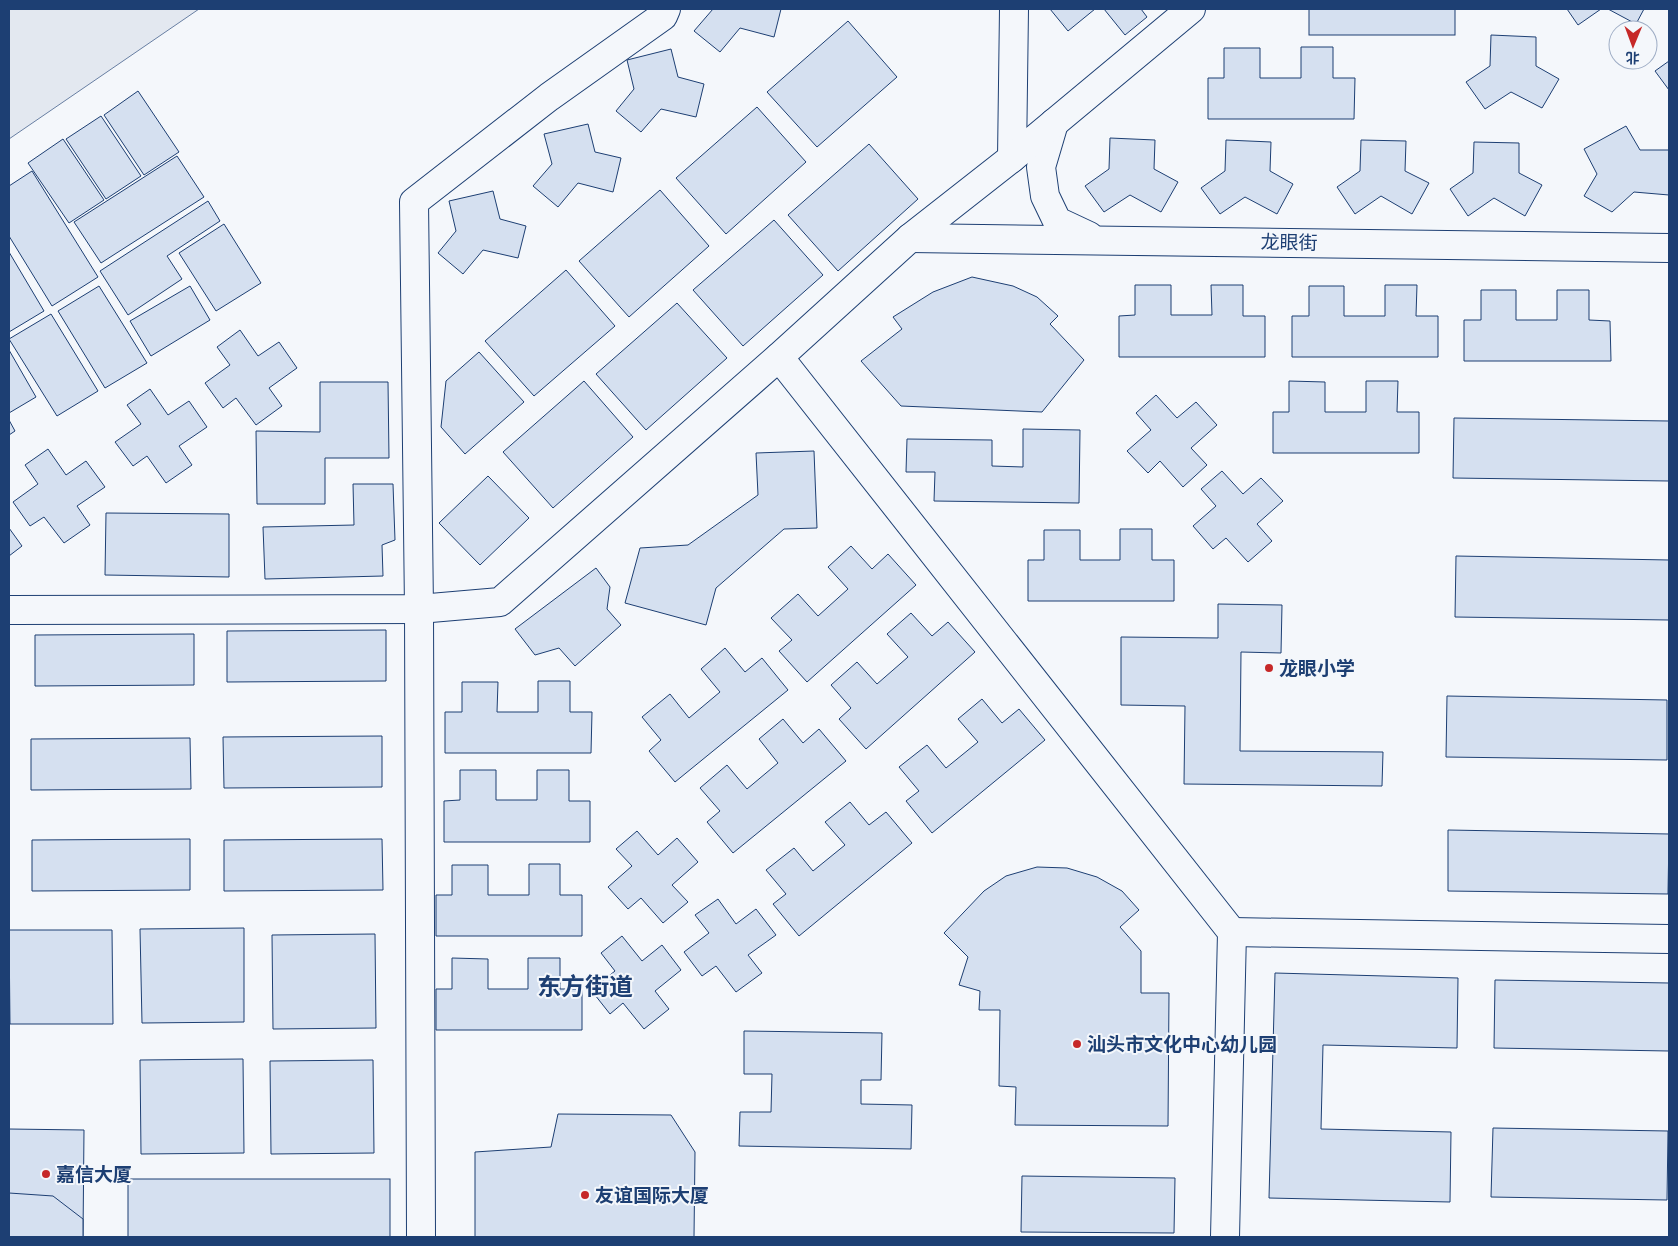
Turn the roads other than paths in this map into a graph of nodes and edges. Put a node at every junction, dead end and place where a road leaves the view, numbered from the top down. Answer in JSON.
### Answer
{"nodes":[{"id":1,"x":666,"y":9,"type":"edge"},
{"id":2,"x":1014,"y":9,"type":"edge"},
{"id":3,"x":1190,"y":9,"type":"edge"},
{"id":4,"x":1054,"y":123,"type":"junction"},
{"id":5,"x":1012,"y":158,"type":"junction"},
{"id":6,"x":910,"y":238,"type":"junction"},
{"id":7,"x":1095,"y":239,"type":"junction"},
{"id":8,"x":1669,"y":248,"type":"edge"},
{"id":9,"x":779,"y":357,"type":"junction"},
{"id":10,"x":419,"y":609,"type":"junction"},
{"id":11,"x":9,"y":610,"type":"edge"},
{"id":12,"x":1232,"y":932,"type":"junction"},
{"id":13,"x":1669,"y":939,"type":"edge"},
{"id":14,"x":421,"y":1237,"type":"edge"},
{"id":15,"x":1225,"y":1237,"type":"edge"}],
"edges":[{"from":1,"to":10,"type":"street"},
{"from":2,"to":5,"type":"street"},
{"from":3,"to":4,"type":"street"},
{"from":4,"to":5,"type":"street"},
{"from":4,"to":7,"type":"street"},
{"from":5,"to":6,"type":"street"},
{"from":6,"to":7,"type":"street","name":"龙眼街"},
{"from":6,"to":9,"type":"street"},
{"from":7,"to":8,"type":"street","name":"龙眼街"},
{"from":9,"to":10,"type":"street"},
{"from":9,"to":12,"type":"street"},
{"from":10,"to":11,"type":"street"},
{"from":10,"to":14,"type":"street"},
{"from":12,"to":13,"type":"street"},
{"from":12,"to":15,"type":"street"}]}
